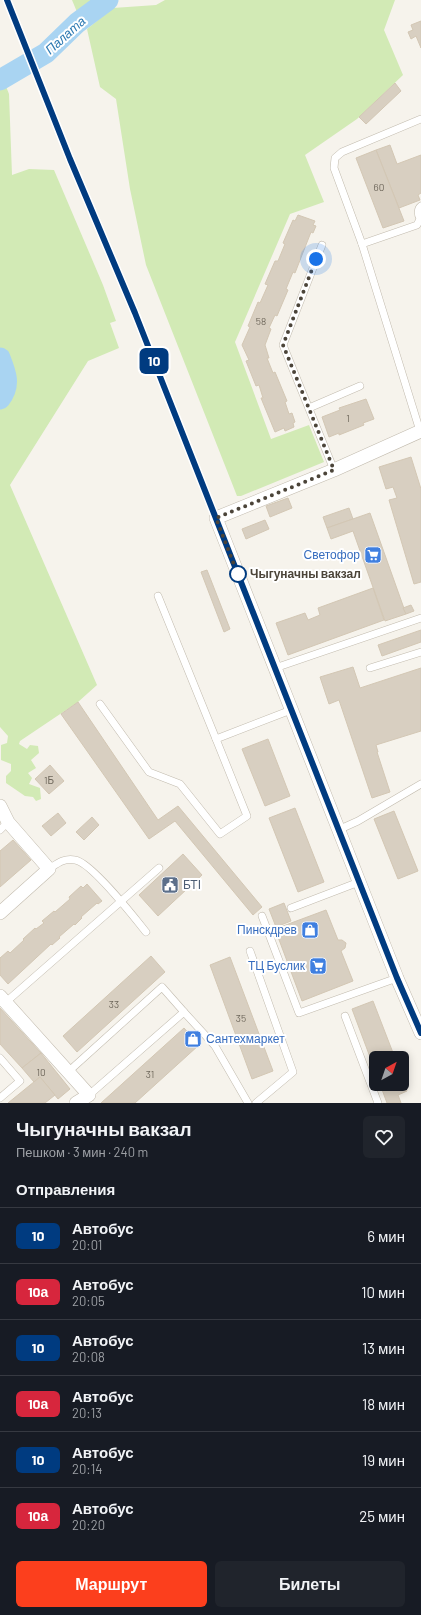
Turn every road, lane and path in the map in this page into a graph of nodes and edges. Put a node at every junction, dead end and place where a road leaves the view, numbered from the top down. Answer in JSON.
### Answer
{"nodes":[{"id":1,"x":421,"y":119,"type":"edge"},
{"id":2,"x":421,"y":206,"type":"edge"},
{"id":3,"x":362,"y":244,"type":"junction"},
{"id":4,"x":322,"y":245,"type":"dead end"},
{"id":5,"x":360,"y":386,"type":"dead end"},
{"id":6,"x":309,"y":408,"type":"junction"},
{"id":7,"x":418,"y":415,"type":"edge"},
{"id":8,"x":420,"y":431,"type":"edge"},
{"id":9,"x":334,"y":470,"type":"junction"},
{"id":10,"x":203,"y":486,"type":"dead end"},
{"id":11,"x":216,"y":518,"type":"junction"},
{"id":12,"x":158,"y":596,"type":"dead end"},
{"id":13,"x":421,"y":618,"type":"edge"},
{"id":14,"x":421,"y":652,"type":"edge"},
{"id":15,"x":275,"y":668,"type":"junction"},
{"id":16,"x":370,"y":668,"type":"dead end"},
{"id":17,"x":100,"y":704,"type":"dead end"},
{"id":18,"x":291,"y":710,"type":"junction"},
{"id":19,"x":216,"y":739,"type":"junction"},
{"id":20,"x":421,"y":784,"type":"edge"},
{"id":21,"x":0,"y":806,"type":"edge"},
{"id":22,"x":4,"y":826,"type":"edge"},
{"id":23,"x":338,"y":830,"type":"junction"},
{"id":24,"x":159,"y":868,"type":"dead end"},
{"id":25,"x":50,"y":869,"type":"junction"},
{"id":26,"x":359,"y":882,"type":"junction"},
{"id":27,"x":120,"y":902,"type":"junction"},
{"id":28,"x":291,"y":908,"type":"dead end"},
{"id":29,"x":0,"y":913,"type":"edge"},
{"id":30,"x":262,"y":916,"type":"dead end"},
{"id":31,"x":146,"y":932,"type":"dead end"},
{"id":32,"x":250,"y":951,"type":"dead end"},
{"id":33,"x":397,"y":978,"type":"junction"},
{"id":34,"x":3,"y":999,"type":"edge"},
{"id":35,"x":184,"y":1012,"type":"junction"},
{"id":36,"x":345,"y":1016,"type":"dead end"},
{"id":37,"x":421,"y":1033,"type":"edge"},
{"id":38,"x":0,"y":1058,"type":"edge"},
{"id":39,"x":68,"y":1072,"type":"junction"},
{"id":40,"x":89,"y":1095,"type":"junction"},
{"id":41,"x":0,"y":1098,"type":"edge"},
{"id":42,"x":76,"y":1103,"type":"edge"},
{"id":43,"x":248,"y":1103,"type":"edge"},
{"id":44,"x":256,"y":1103,"type":"edge"},
{"id":45,"x":377,"y":1103,"type":"edge"}],
"edges":[{"from":1,"to":3,"type":"lane"},
{"from":2,"to":3,"type":"lane"},
{"from":3,"to":7,"type":"lane"},
{"from":4,"to":6,"type":"lane"},
{"from":5,"to":6,"type":"lane"},
{"from":6,"to":9,"type":"lane"},
{"from":7,"to":8,"type":"lane"},
{"from":8,"to":9,"type":"street"},
{"from":9,"to":11,"type":"street"},
{"from":10,"to":11,"type":"lane"},
{"from":11,"to":15,"type":"street"},
{"from":12,"to":19,"type":"lane"},
{"from":13,"to":15,"type":"lane"},
{"from":14,"to":16,"type":"lane"},
{"from":15,"to":18,"type":"street"},
{"from":17,"to":19,"type":"lane"},
{"from":18,"to":19,"type":"lane"},
{"from":18,"to":23,"type":"street"},
{"from":20,"to":23,"type":"lane"},
{"from":21,"to":22,"type":"street"},
{"from":22,"to":25,"type":"street"},
{"from":23,"to":26,"type":"street"},
{"from":24,"to":27,"type":"lane"},
{"from":25,"to":27,"type":"lane"},
{"from":25,"to":29,"type":"street"},
{"from":26,"to":28,"type":"lane"},
{"from":26,"to":33,"type":"street"},
{"from":27,"to":31,"type":"lane"},
{"from":27,"to":34,"type":"lane"},
{"from":30,"to":33,"type":"lane"},
{"from":32,"to":44,"type":"lane"},
{"from":33,"to":37,"type":"street"},
{"from":34,"to":39,"type":"street"},
{"from":35,"to":39,"type":"lane"},
{"from":35,"to":40,"type":"lane"},
{"from":35,"to":43,"type":"lane"},
{"from":36,"to":45,"type":"lane"},
{"from":38,"to":41,"type":"lane"},
{"from":39,"to":40,"type":"street"},
{"from":40,"to":42,"type":"street"}]}
